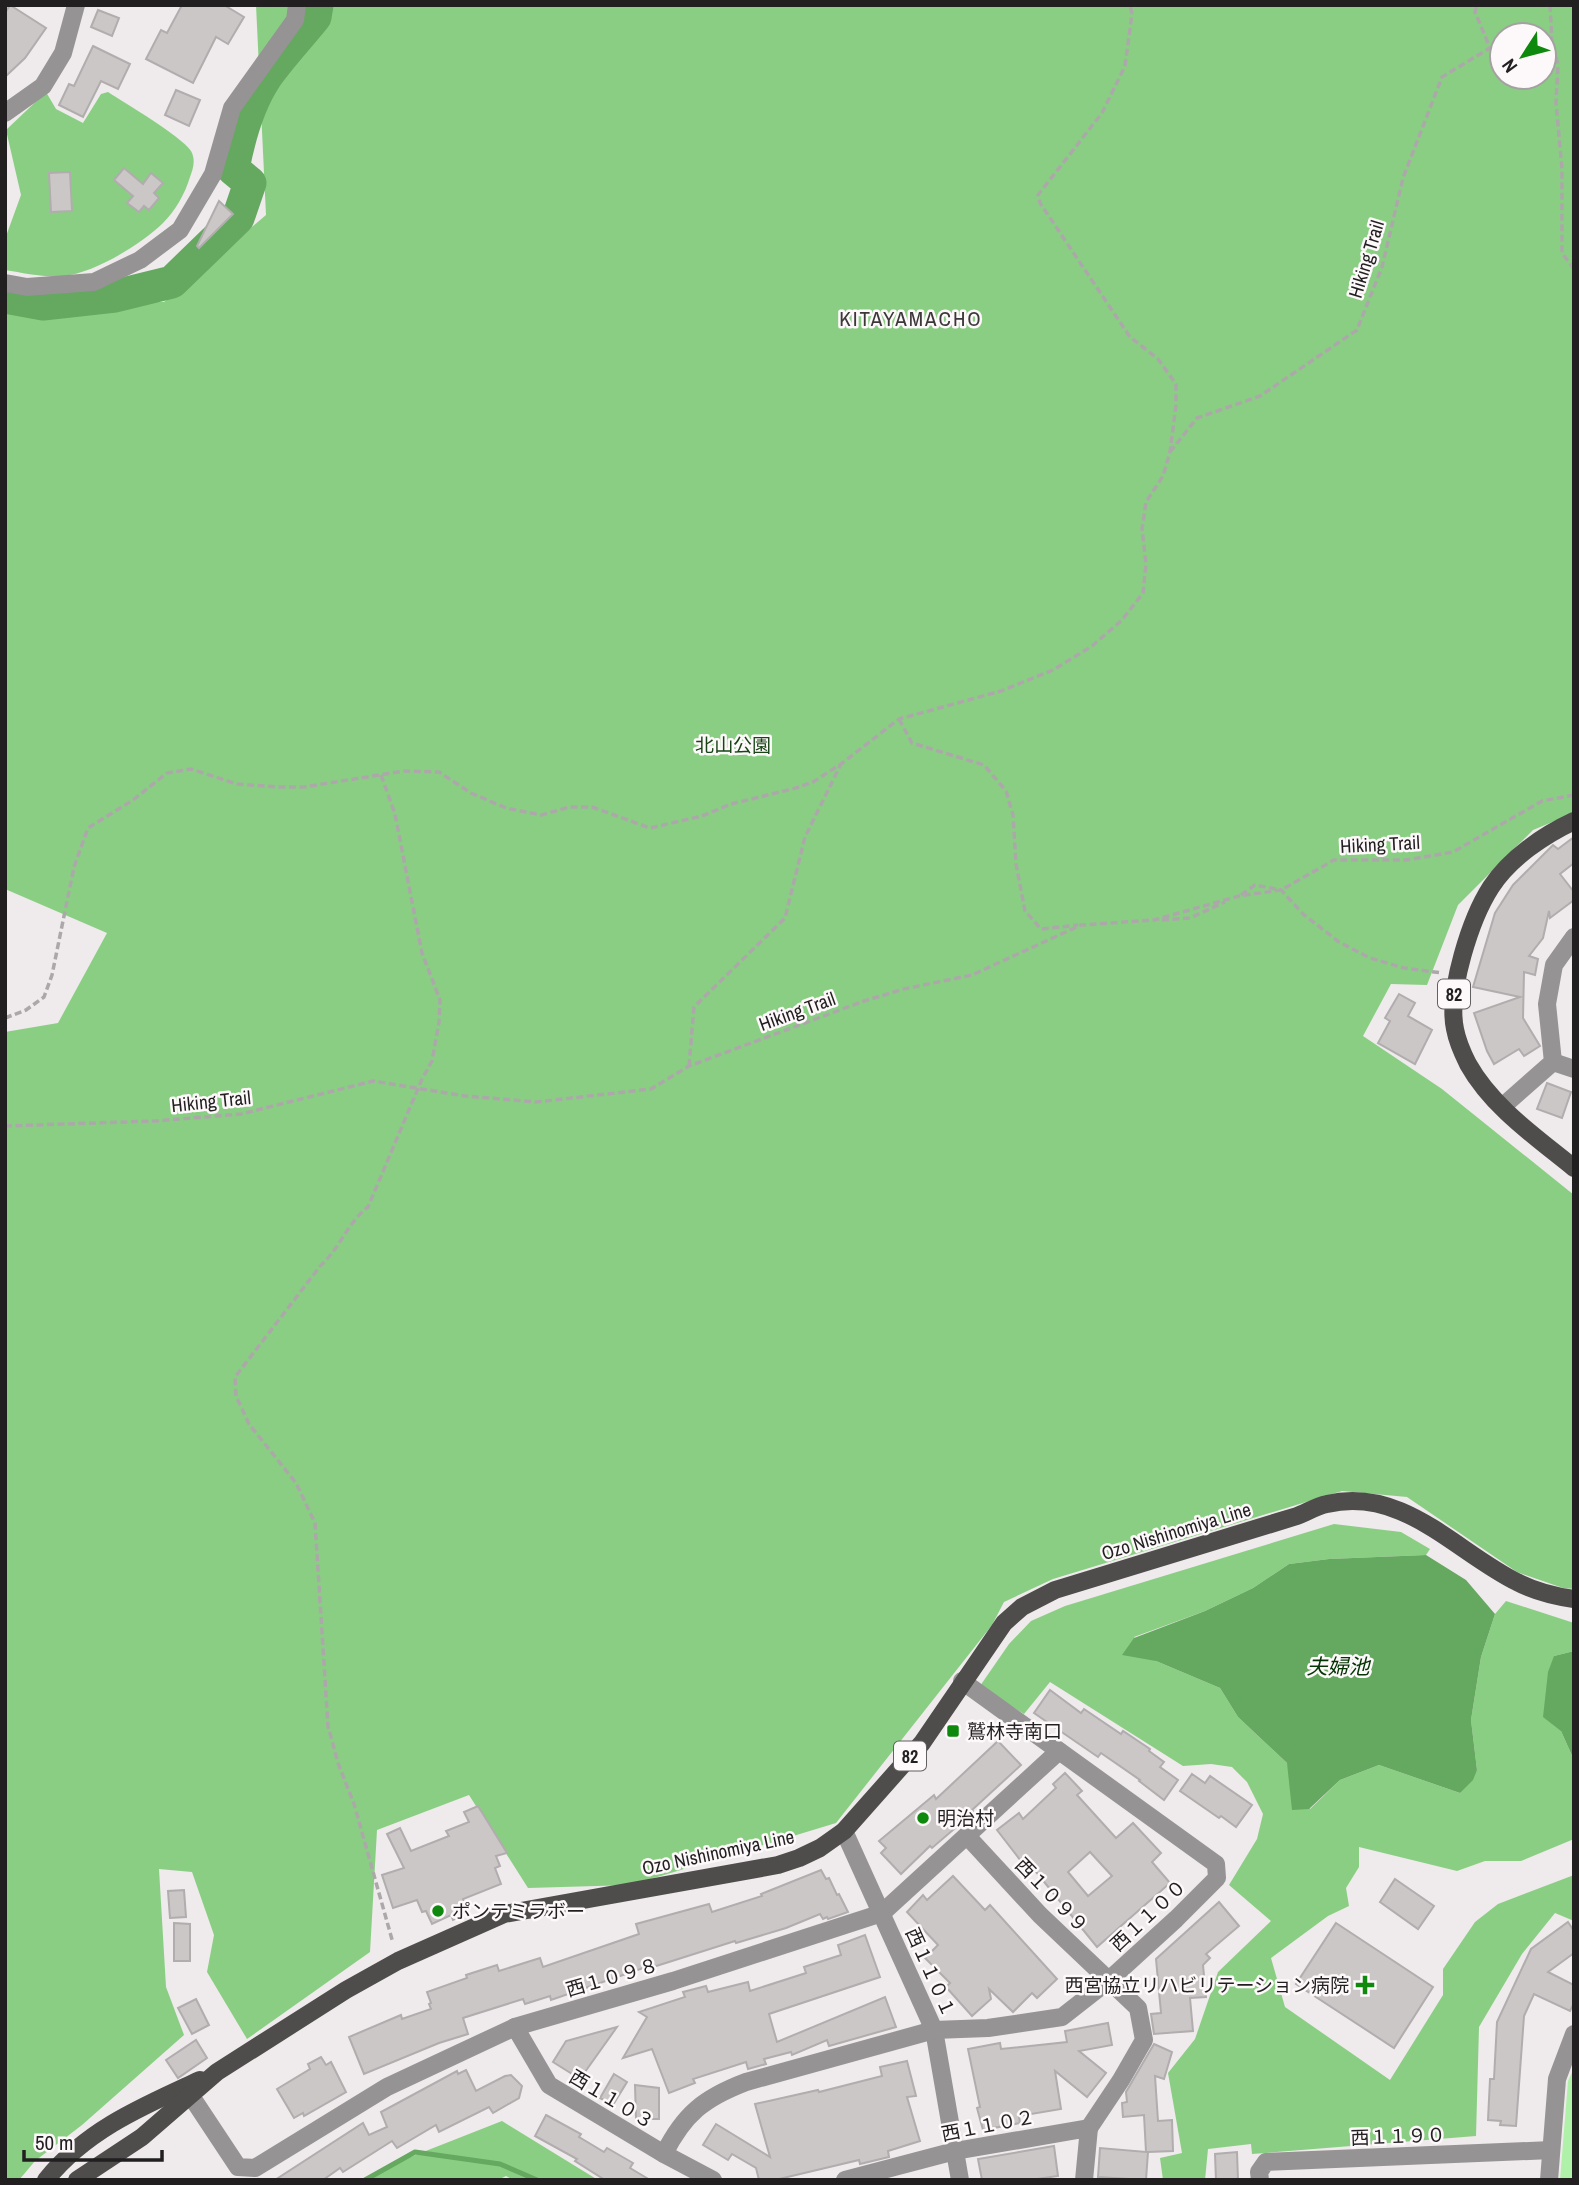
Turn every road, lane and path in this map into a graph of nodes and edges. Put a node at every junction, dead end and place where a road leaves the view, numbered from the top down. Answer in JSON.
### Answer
{"nodes":[{"id":1,"x":76,"y":5,"type":"edge"},
{"id":2,"x":297,"y":5,"type":"edge"},
{"id":3,"x":1130,"y":5,"type":"edge"},
{"id":4,"x":1477,"y":5,"type":"edge"},
{"id":5,"x":1550,"y":5,"type":"edge"},
{"id":6,"x":5,"y":113,"type":"edge"},
{"id":7,"x":1574,"y":269,"type":"edge"},
{"id":8,"x":5,"y":283,"type":"edge"},
{"id":9,"x":1170,"y":452,"type":"junction"},
{"id":10,"x":900,"y":719,"type":"junction"},
{"id":11,"x":841,"y":764,"type":"junction"},
{"id":12,"x":381,"y":775,"type":"junction"},
{"id":13,"x":1574,"y":795,"type":"edge"},
{"id":14,"x":1574,"y":821,"type":"edge"},
{"id":15,"x":1281,"y":890,"type":"junction"},
{"id":16,"x":1239,"y":896,"type":"junction"},
{"id":17,"x":1081,"y":925,"type":"junction"},
{"id":18,"x":1574,"y":937,"type":"edge"},
{"id":19,"x":1457,"y":975,"type":"junction"},
{"id":20,"x":5,"y":1018,"type":"edge"},
{"id":21,"x":1553,"y":1062,"type":"junction"},
{"id":22,"x":689,"y":1066,"type":"junction"},
{"id":23,"x":1574,"y":1069,"type":"edge"},
{"id":24,"x":1502,"y":1107,"type":"junction"},
{"id":25,"x":5,"y":1126,"type":"edge"},
{"id":26,"x":1574,"y":1168,"type":"edge"},
{"id":27,"x":1574,"y":1599,"type":"edge"},
{"id":28,"x":962,"y":1681,"type":"junction"},
{"id":29,"x":1059,"y":1751,"type":"junction"},
{"id":30,"x":844,"y":1831,"type":"junction"},
{"id":31,"x":967,"y":1836,"type":"junction"},
{"id":32,"x":882,"y":1913,"type":"junction"},
{"id":33,"x":398,"y":1961,"type":"junction"},
{"id":34,"x":1108,"y":1981,"type":"junction"},
{"id":35,"x":515,"y":2026,"type":"junction"},
{"id":36,"x":934,"y":2030,"type":"junction"},
{"id":37,"x":1574,"y":2034,"type":"edge"},
{"id":38,"x":188,"y":2091,"type":"junction"},
{"id":39,"x":1089,"y":2128,"type":"junction"},
{"id":40,"x":1551,"y":2150,"type":"junction"},
{"id":41,"x":955,"y":2151,"type":"junction"},
{"id":42,"x":664,"y":2154,"type":"junction"},
{"id":43,"x":46,"y":2180,"type":"edge"},
{"id":44,"x":77,"y":2180,"type":"edge"},
{"id":45,"x":713,"y":2180,"type":"edge"},
{"id":46,"x":845,"y":2180,"type":"edge"},
{"id":47,"x":960,"y":2180,"type":"edge"},
{"id":48,"x":1084,"y":2180,"type":"edge"},
{"id":49,"x":1260,"y":2180,"type":"edge"},
{"id":50,"x":1549,"y":2180,"type":"edge"}],
"edges":[{"from":1,"to":6,"type":"street"},
{"from":2,"to":8,"type":"street"},
{"from":3,"to":9,"type":"path"},
{"from":4,"to":9,"type":"path","name":"Hiking Trail"},
{"from":5,"to":7,"type":"path"},
{"from":9,"to":10,"type":"path"},
{"from":10,"to":11,"type":"path"},
{"from":10,"to":17,"type":"path"},
{"from":11,"to":12,"type":"path"},
{"from":11,"to":22,"type":"path"},
{"from":12,"to":20,"type":"path"},
{"from":12,"to":33,"type":"path"},
{"from":13,"to":15,"type":"path","name":"Hiking Trail"},
{"from":14,"to":19,"type":"main road","number":"82"},
{"from":15,"to":16,"type":"path","name":"Hiking Trail"},
{"from":15,"to":16,"type":"path"},
{"from":15,"to":19,"type":"path"},
{"from":16,"to":17,"type":"path"},
{"from":17,"to":22,"type":"path","name":"Hiking Trail"},
{"from":18,"to":21,"type":"street"},
{"from":19,"to":24,"type":"main road","number":"82"},
{"from":21,"to":23,"type":"street"},
{"from":21,"to":24,"type":"street"},
{"from":22,"to":25,"type":"path","name":"Hiking Trail"},
{"from":24,"to":26,"type":"main road","number":"82"},
{"from":27,"to":28,"type":"main road","name":"Ozo Nishinomiya Line","number":"82"},
{"from":28,"to":29,"type":"street","name":"西１１００"},
{"from":28,"to":30,"type":"main road","name":"Ozo Nishinomiya Line","number":"82"},
{"from":29,"to":31,"type":"street","name":"西１０９８"},
{"from":29,"to":34,"type":"street","name":"西１１００"},
{"from":30,"to":32,"type":"street","name":"西１１０１"},
{"from":30,"to":33,"type":"main road","name":"Ozo Nishinomiya Line","number":"82"},
{"from":31,"to":32,"type":"street","name":"西１０９８"},
{"from":31,"to":34,"type":"street","name":"西１０９９"},
{"from":32,"to":35,"type":"street","name":"西１０９８"},
{"from":32,"to":36,"type":"street","name":"西１１０１"},
{"from":33,"to":38,"type":"main road","name":"Ozo Nishinomiya Line","number":"82"},
{"from":34,"to":36,"type":"street","name":"西１１００"},
{"from":34,"to":39,"type":"street","name":"西１０９９"},
{"from":35,"to":38,"type":"street","name":"西１０９８"},
{"from":35,"to":42,"type":"street","name":"西１１０３"},
{"from":36,"to":41,"type":"street","name":"西１１０１"},
{"from":36,"to":42,"type":"street","name":"西１１００"},
{"from":37,"to":40,"type":"street"},
{"from":38,"to":43,"type":"main road","name":"Ozo Nishinomiya Line","number":"82"},
{"from":38,"to":44,"type":"main road","name":"Ozo Nishinomiya Line","number":"82"},
{"from":39,"to":41,"type":"street","name":"西１１０２"},
{"from":39,"to":48,"type":"street"},
{"from":40,"to":49,"type":"street","name":"西１１９０"},
{"from":40,"to":50,"type":"street"},
{"from":41,"to":46,"type":"street","name":"西１１０２"},
{"from":41,"to":47,"type":"street","name":"西１１０１"},
{"from":42,"to":45,"type":"street","name":"西１１０３"}]}
